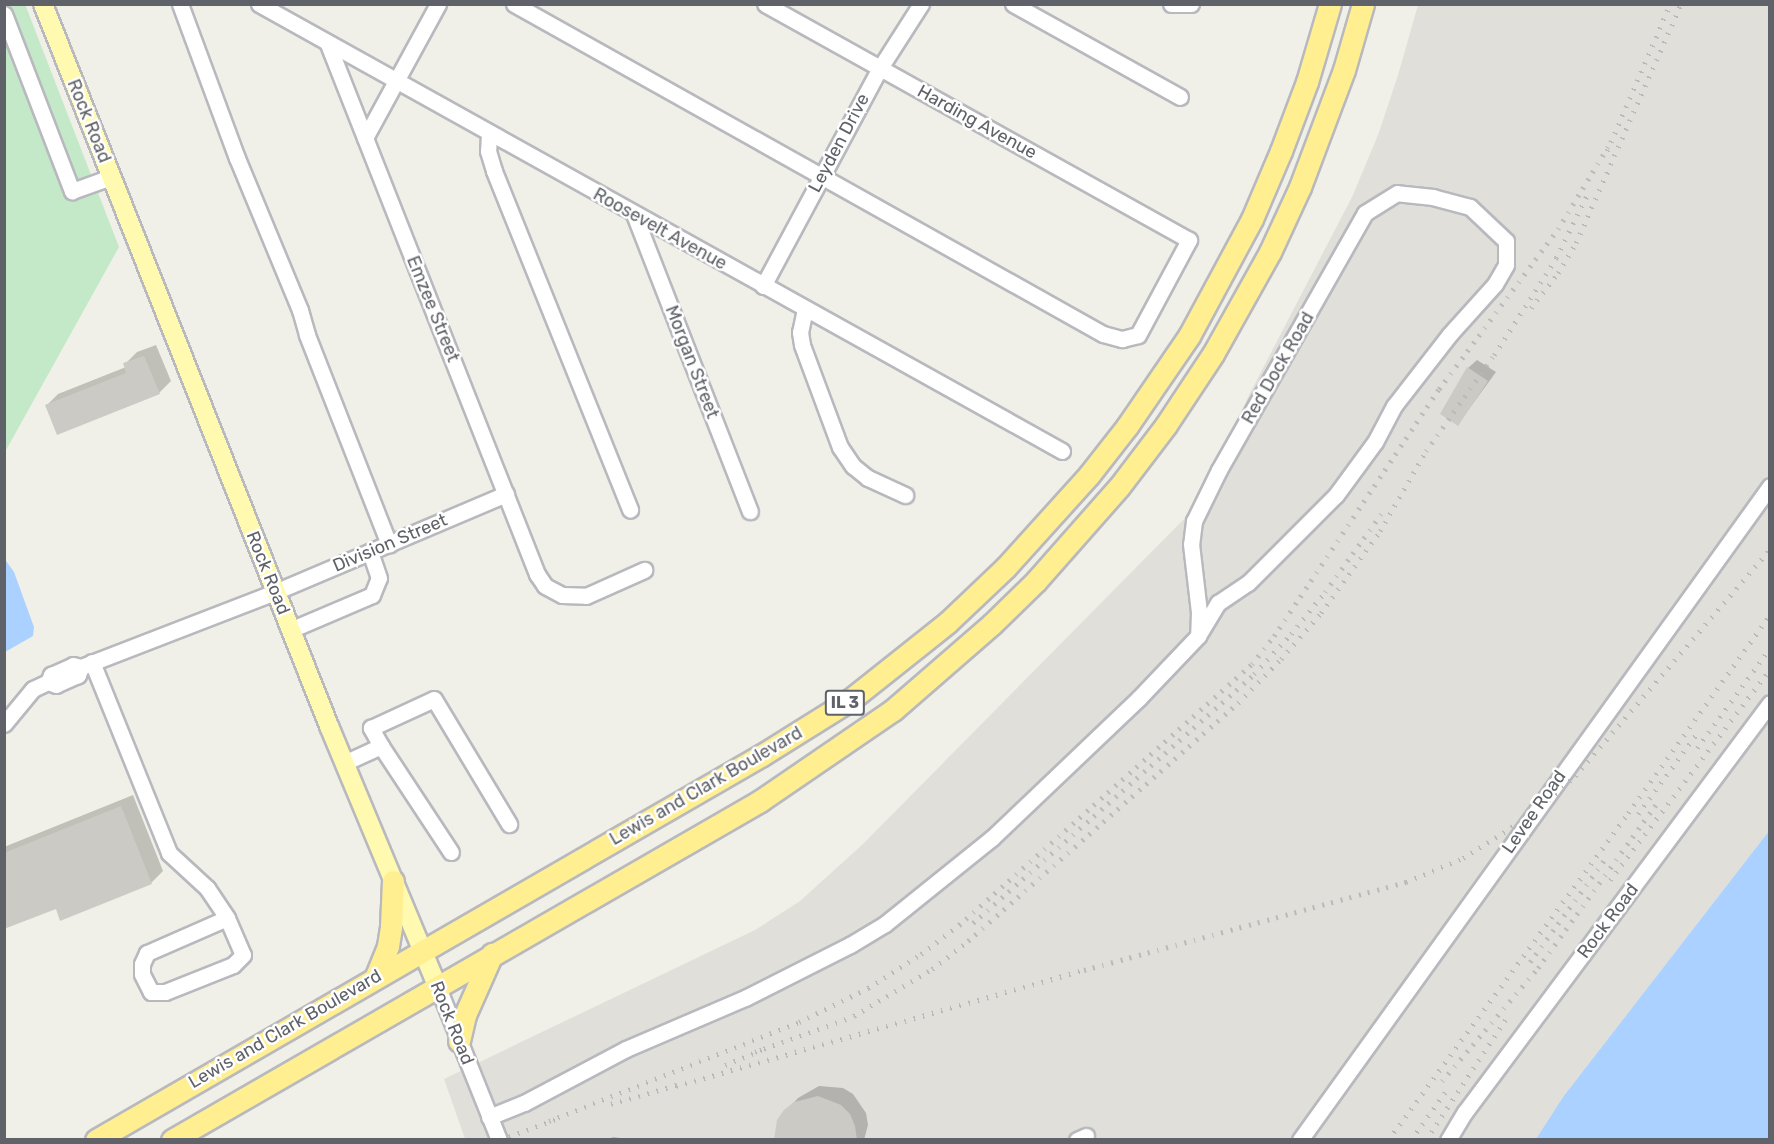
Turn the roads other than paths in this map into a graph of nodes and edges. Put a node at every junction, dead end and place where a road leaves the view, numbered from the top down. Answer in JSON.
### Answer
{"nodes":[{"id":1,"x":43,"y":4,"type":"edge"},
{"id":2,"x":180,"y":4,"type":"edge"},
{"id":3,"x":259,"y":4,"type":"edge"},
{"id":4,"x":438,"y":4,"type":"edge"},
{"id":5,"x":514,"y":4,"type":"edge"},
{"id":6,"x":765,"y":4,"type":"edge"},
{"id":7,"x":921,"y":4,"type":"edge"},
{"id":8,"x":1013,"y":4,"type":"edge"},
{"id":9,"x":1171,"y":4,"type":"edge"},
{"id":10,"x":1191,"y":4,"type":"edge"},
{"id":11,"x":1330,"y":4,"type":"edge"},
{"id":12,"x":1363,"y":4,"type":"edge"},
{"id":13,"x":4,"y":14,"type":"edge"},
{"id":14,"x":328,"y":44,"type":"junction"},
{"id":15,"x":880,"y":68,"type":"junction"},
{"id":16,"x":396,"y":82,"type":"junction"},
{"id":17,"x":1180,"y":97,"type":"dead end"},
{"id":18,"x":489,"y":134,"type":"junction"},
{"id":19,"x":365,"y":138,"type":"junction"},
{"id":20,"x":111,"y":177,"type":"junction"},
{"id":21,"x":821,"y":177,"type":"junction"},
{"id":22,"x":634,"y":214,"type":"junction"},
{"id":23,"x":763,"y":286,"type":"junction"},
{"id":24,"x":805,"y":309,"type":"junction"},
{"id":25,"x":1062,"y":451,"type":"dead end"},
{"id":26,"x":1770,"y":486,"type":"edge"},
{"id":27,"x":506,"y":494,"type":"junction"},
{"id":28,"x":905,"y":495,"type":"dead end"},
{"id":29,"x":630,"y":510,"type":"dead end"},
{"id":30,"x":750,"y":511,"type":"dead end"},
{"id":31,"x":389,"y":543,"type":"junction"},
{"id":32,"x":370,"y":552,"type":"junction"},
{"id":33,"x":644,"y":570,"type":"dead end"},
{"id":34,"x":275,"y":592,"type":"junction"},
{"id":35,"x":290,"y":630,"type":"junction"},
{"id":36,"x":1198,"y":636,"type":"junction"},
{"id":37,"x":87,"y":665,"type":"junction"},
{"id":38,"x":1770,"y":703,"type":"edge"},
{"id":39,"x":4,"y":724,"type":"edge"},
{"id":40,"x":381,"y":746,"type":"junction"},
{"id":41,"x":344,"y":763,"type":"junction"},
{"id":42,"x":509,"y":824,"type":"dead end"},
{"id":43,"x":451,"y":852,"type":"dead end"},
{"id":44,"x":393,"y":881,"type":"junction"},
{"id":45,"x":227,"y":918,"type":"junction"},
{"id":46,"x":423,"y":951,"type":"junction"},
{"id":47,"x":492,"y":954,"type":"junction"},
{"id":48,"x":376,"y":976,"type":"junction"},
{"id":49,"x":437,"y":985,"type":"junction"},
{"id":50,"x":459,"y":1041,"type":"junction"},
{"id":51,"x":489,"y":1117,"type":"junction"},
{"id":52,"x":96,"y":1140,"type":"edge"},
{"id":53,"x":172,"y":1140,"type":"edge"},
{"id":54,"x":499,"y":1140,"type":"edge"},
{"id":55,"x":1300,"y":1140,"type":"edge"},
{"id":56,"x":1448,"y":1140,"type":"edge"}],
"edges":[{"from":1,"to":20,"type":"main road","name":"Rock Road"},
{"from":2,"to":31,"type":"street"},
{"from":3,"to":14,"type":"street","name":"Roosevelt Avenue"},
{"from":4,"to":16,"type":"street"},
{"from":5,"to":21,"type":"street"},
{"from":6,"to":15,"type":"street","name":"Harding Avenue"},
{"from":7,"to":15,"type":"street","name":"Leyden Drive"},
{"from":8,"to":17,"type":"street"},
{"from":9,"to":10,"type":"street"},
{"from":11,"to":46,"type":"highway","name":"Lewis and Clark Boulevard","number":"IL 3"},
{"from":12,"to":47,"type":"highway","name":"Lewis and Clark Boulevard","number":"IL 3"},
{"from":13,"to":20,"type":"street"},
{"from":14,"to":16,"type":"street","name":"Roosevelt Avenue"},
{"from":14,"to":19,"type":"street","name":"Emzee Street"},
{"from":15,"to":21,"type":"street","name":"Leyden Drive"},
{"from":15,"to":21,"type":"street","name":"Harding Avenue"},
{"from":16,"to":18,"type":"street","name":"Roosevelt Avenue"},
{"from":16,"to":19,"type":"street"},
{"from":18,"to":22,"type":"street","name":"Roosevelt Avenue"},
{"from":18,"to":29,"type":"street"},
{"from":19,"to":27,"type":"street","name":"Emzee Street"},
{"from":20,"to":34,"type":"main road","name":"Rock Road"},
{"from":21,"to":23,"type":"street","name":"Leyden Drive"},
{"from":22,"to":23,"type":"street","name":"Roosevelt Avenue"},
{"from":22,"to":30,"type":"street","name":"Morgan Street"},
{"from":23,"to":24,"type":"street","name":"Roosevelt Avenue"},
{"from":24,"to":25,"type":"street","name":"Roosevelt Avenue"},
{"from":24,"to":28,"type":"street"},
{"from":26,"to":55,"type":"street","name":"Levee Road"},
{"from":27,"to":31,"type":"street","name":"Division Street"},
{"from":27,"to":33,"type":"street","name":"Emzee Street"},
{"from":31,"to":32,"type":"street","name":"Division Street"},
{"from":32,"to":34,"type":"street","name":"Division Street"},
{"from":32,"to":35,"type":"street"},
{"from":34,"to":35,"type":"main road","name":"Rock Road"},
{"from":34,"to":37,"type":"street","name":"Division Street"},
{"from":35,"to":41,"type":"main road","name":"Rock Road"},
{"from":36,"to":36,"type":"street","name":"Red Dock Road"},
{"from":36,"to":51,"type":"street"},
{"from":37,"to":39,"type":"street","name":"Division Street"},
{"from":37,"to":45,"type":"street"},
{"from":38,"to":56,"type":"street","name":"Rock Road"},
{"from":40,"to":41,"type":"street"},
{"from":40,"to":42,"type":"street"},
{"from":40,"to":43,"type":"street"},
{"from":41,"to":44,"type":"main road","name":"Rock Road"},
{"from":44,"to":46,"type":"main road","name":"Rock Road"},
{"from":44,"to":48,"type":"highway"},
{"from":45,"to":45,"type":"street"},
{"from":46,"to":48,"type":"highway","name":"Lewis and Clark Boulevard","number":"IL 3"},
{"from":46,"to":49,"type":"main road","name":"Rock Road"},
{"from":47,"to":49,"type":"highway","name":"Lewis and Clark Boulevard","number":"IL 3"},
{"from":47,"to":50,"type":"highway"},
{"from":48,"to":52,"type":"highway","name":"Lewis and Clark Boulevard","number":"IL 3"},
{"from":49,"to":50,"type":"street","name":"Rock Road"},
{"from":49,"to":53,"type":"highway","name":"Lewis and Clark Boulevard","number":"IL 3"},
{"from":50,"to":51,"type":"street","name":"Rock Road"},
{"from":51,"to":54,"type":"street","name":"Rock Road"}]}
